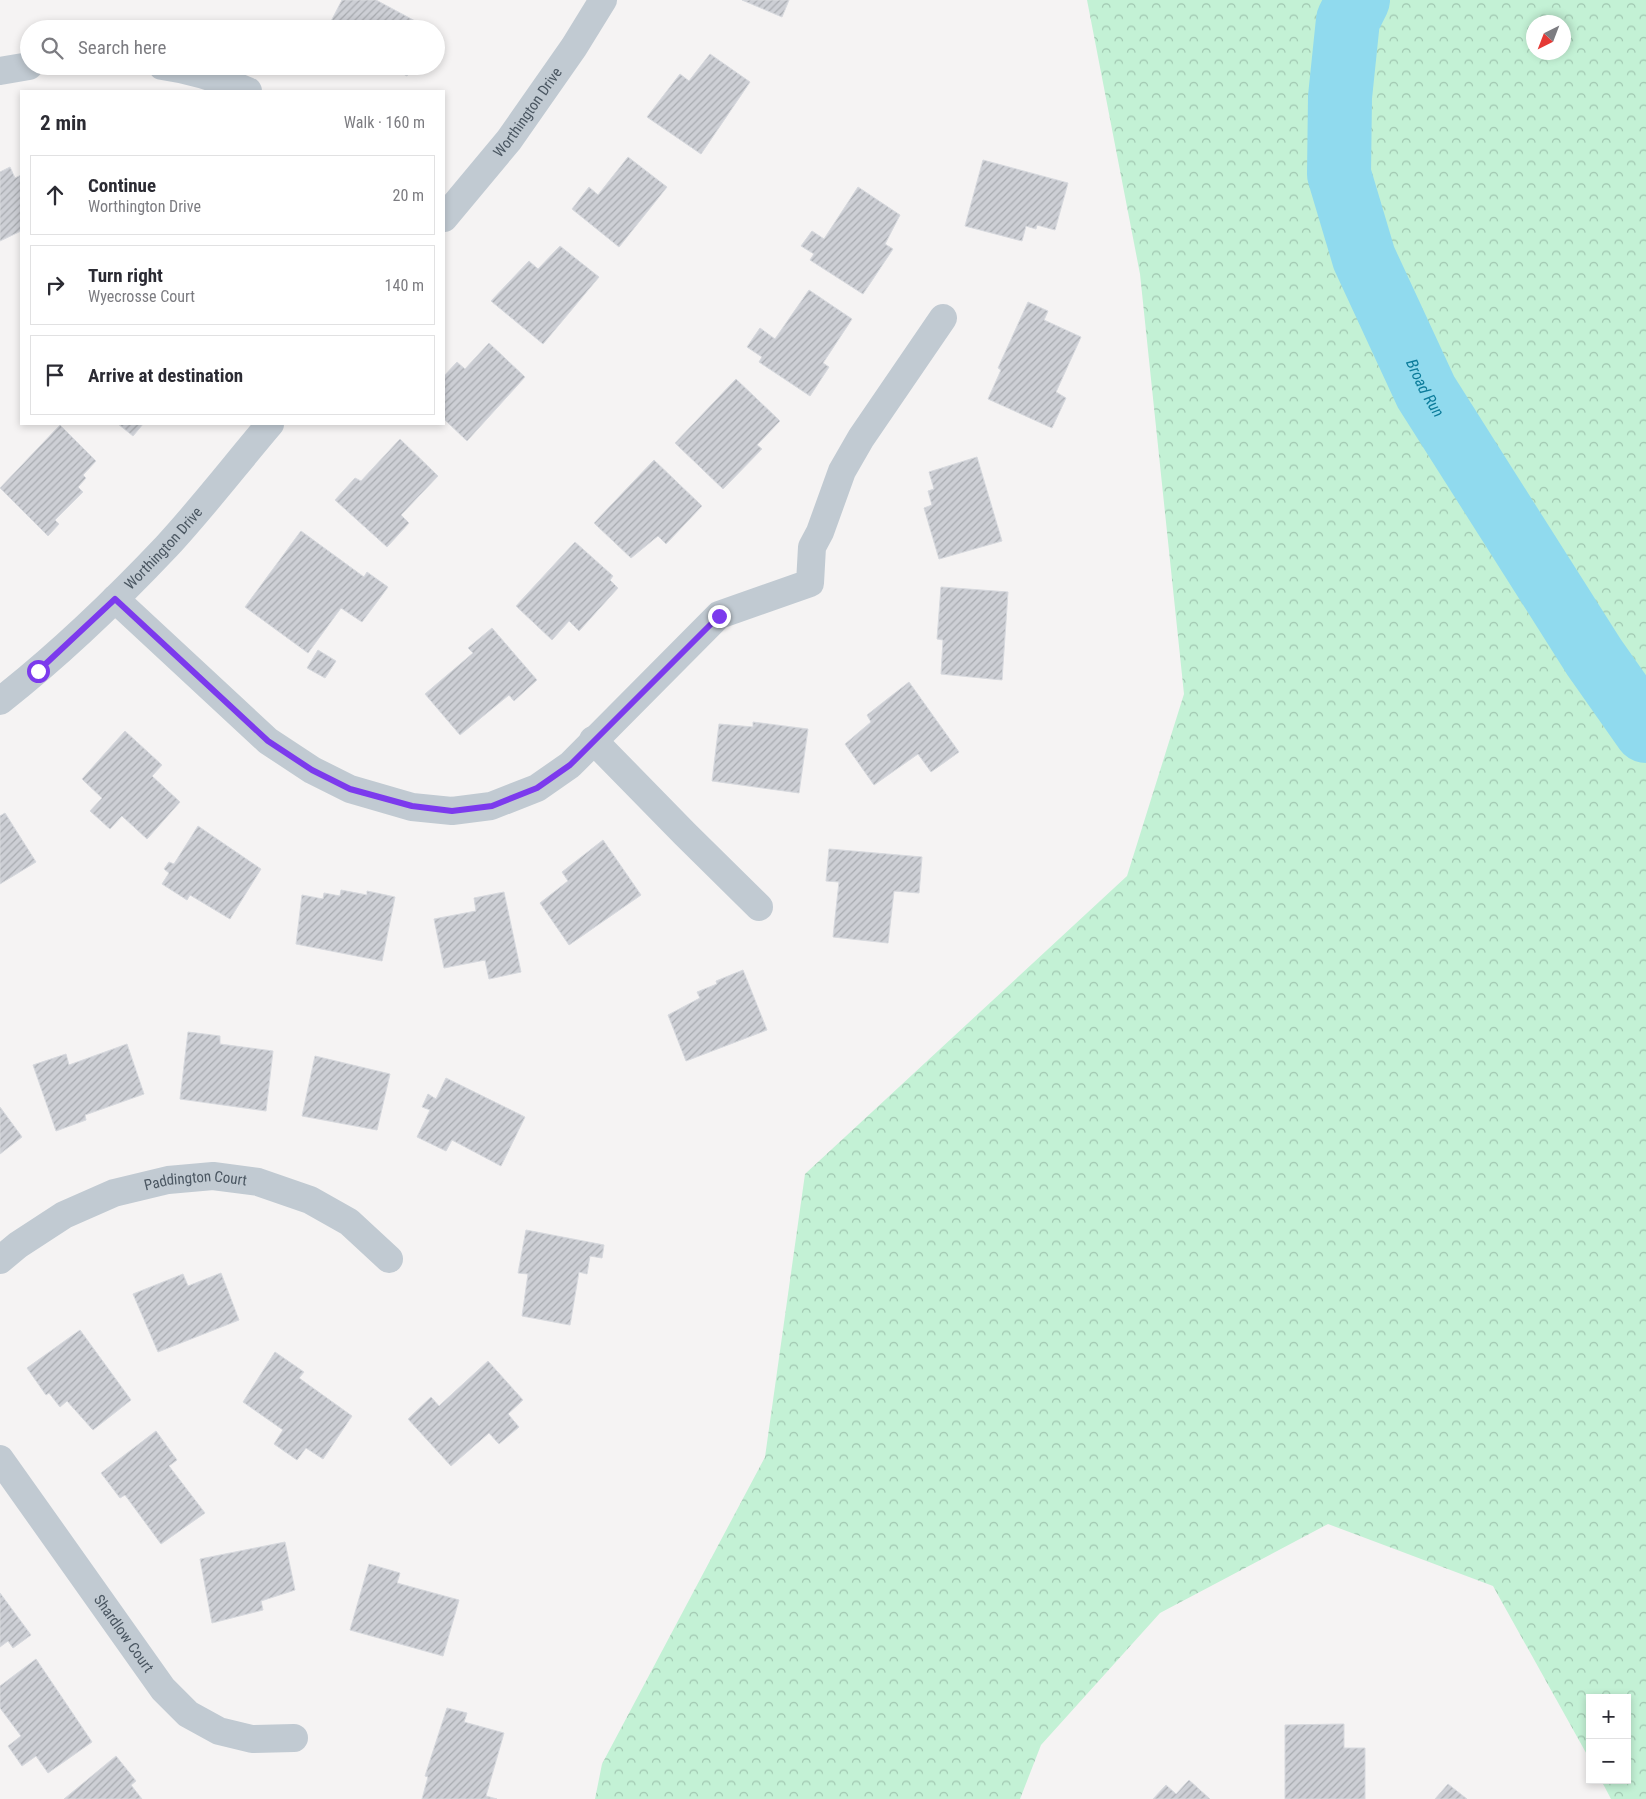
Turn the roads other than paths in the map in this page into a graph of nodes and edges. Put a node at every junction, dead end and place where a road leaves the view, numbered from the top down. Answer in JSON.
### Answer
{"nodes":[{"id":1,"x":602,"y":0,"type":"edge"},
{"id":2,"x":20,"y":68,"type":"edge"},
{"id":3,"x":0,"y":71,"type":"edge"},
{"id":4,"x":202,"y":75,"type":"edge"},
{"id":5,"x":246,"y":90,"type":"edge"},
{"id":6,"x":445,"y":217,"type":"edge"},
{"id":7,"x":943,"y":318,"type":"dead end"},
{"id":8,"x":269,"y":425,"type":"edge"},
{"id":9,"x":115,"y":599,"type":"junction"},
{"id":10,"x":0,"y":701,"type":"edge"},
{"id":11,"x":593,"y":740,"type":"junction"},
{"id":12,"x":759,"y":906,"type":"dead end"},
{"id":13,"x":389,"y":1259,"type":"dead end"},
{"id":14,"x":0,"y":1260,"type":"edge"},
{"id":15,"x":0,"y":1458,"type":"edge"},
{"id":16,"x":294,"y":1738,"type":"dead end"}],
"edges":[{"from":1,"to":6,"type":"street","name":"Worthington Drive"},
{"from":2,"to":3,"type":"street"},
{"from":4,"to":5,"type":"street"},
{"from":7,"to":11,"type":"street"},
{"from":8,"to":9,"type":"street","name":"Worthington Drive"},
{"from":9,"to":10,"type":"street","name":"Worthington Drive"},
{"from":9,"to":11,"type":"street"},
{"from":11,"to":12,"type":"street"},
{"from":13,"to":14,"type":"street","name":"Paddington Court"},
{"from":15,"to":16,"type":"street","name":"Shardlow Court"}]}
